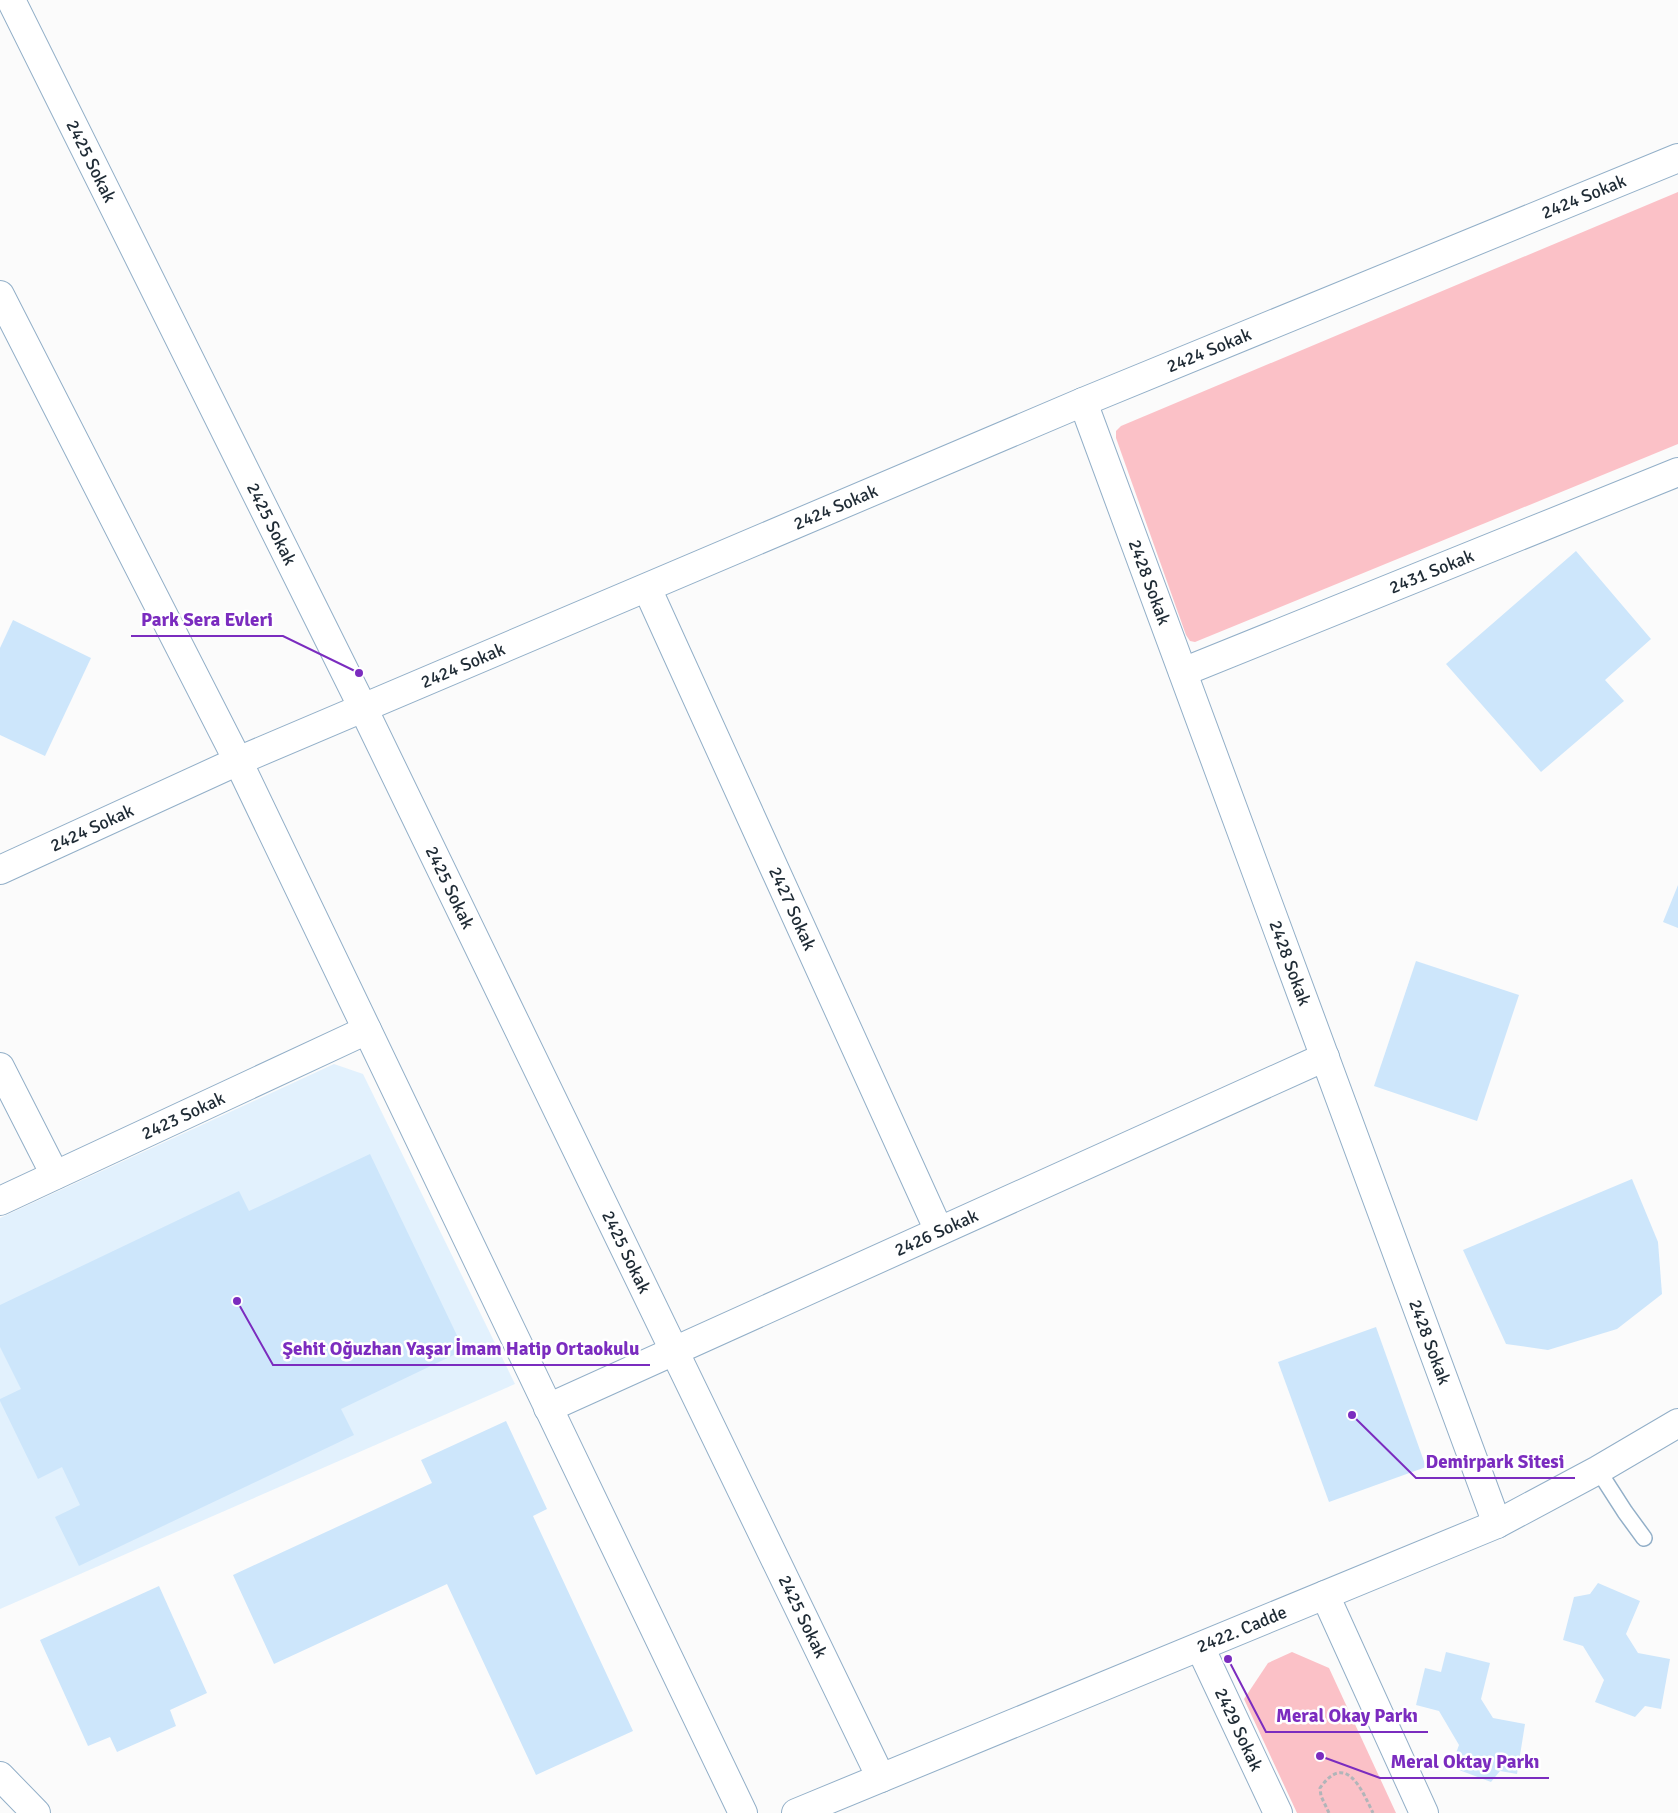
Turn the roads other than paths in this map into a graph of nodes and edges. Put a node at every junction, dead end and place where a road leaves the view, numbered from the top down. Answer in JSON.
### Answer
{"nodes":[{"id":1,"x":11,"y":0,"type":"edge"},
{"id":2,"x":1678,"y":158,"type":"edge"},
{"id":3,"x":0,"y":295,"type":"edge"},
{"id":4,"x":1083,"y":402,"type":"junction"},
{"id":5,"x":1678,"y":472,"type":"edge"},
{"id":6,"x":647,"y":588,"type":"junction"},
{"id":7,"x":1183,"y":672,"type":"junction"},
{"id":8,"x":363,"y":708,"type":"junction"},
{"id":9,"x":238,"y":762,"type":"junction"},
{"id":10,"x":0,"y":870,"type":"edge"},
{"id":11,"x":367,"y":1030,"type":"junction"},
{"id":12,"x":1325,"y":1058,"type":"junction"},
{"id":13,"x":0,"y":1067,"type":"edge"},
{"id":14,"x":56,"y":1175,"type":"junction"},
{"id":15,"x":0,"y":1201,"type":"edge"},
{"id":16,"x":939,"y":1231,"type":"junction"},
{"id":17,"x":674,"y":1350,"type":"junction"},
{"id":18,"x":548,"y":1408,"type":"junction"},
{"id":19,"x":1678,"y":1423,"type":"edge"},
{"id":20,"x":1598,"y":1470,"type":"junction"},
{"id":21,"x":1497,"y":1524,"type":"junction"},
{"id":22,"x":1644,"y":1538,"type":"dead end"},
{"id":23,"x":1325,"y":1595,"type":"junction"},
{"id":24,"x":1200,"y":1647,"type":"junction"},
{"id":25,"x":0,"y":1776,"type":"edge"},
{"id":26,"x":881,"y":1778,"type":"junction"},
{"id":27,"x":36,"y":1813,"type":"edge"},
{"id":28,"x":742,"y":1813,"type":"edge"},
{"id":29,"x":796,"y":1813,"type":"edge"},
{"id":30,"x":1278,"y":1813,"type":"edge"},
{"id":31,"x":1424,"y":1813,"type":"edge"}],
"edges":[{"from":1,"to":8,"type":"street","name":"2425 Sokak"},
{"from":2,"to":4,"type":"street","name":"2424 Sokak"},
{"from":3,"to":9,"type":"street"},
{"from":4,"to":6,"type":"street","name":"2424 Sokak"},
{"from":4,"to":7,"type":"street","name":"2428 Sokak"},
{"from":5,"to":7,"type":"street","name":"2431 Sokak"},
{"from":6,"to":8,"type":"street","name":"2424 Sokak"},
{"from":6,"to":16,"type":"street","name":"2427 Sokak"},
{"from":7,"to":12,"type":"street","name":"2428 Sokak"},
{"from":8,"to":9,"type":"street","name":"2424 Sokak"},
{"from":8,"to":17,"type":"street","name":"2425 Sokak"},
{"from":9,"to":10,"type":"street","name":"2424 Sokak"},
{"from":9,"to":11,"type":"street"},
{"from":11,"to":14,"type":"street","name":"2423 Sokak"},
{"from":11,"to":18,"type":"street"},
{"from":12,"to":16,"type":"street","name":"2426 Sokak"},
{"from":12,"to":21,"type":"street","name":"2428 Sokak"},
{"from":13,"to":14,"type":"street"},
{"from":14,"to":15,"type":"street","name":"2423 Sokak"},
{"from":16,"to":17,"type":"street","name":"2426 Sokak"},
{"from":17,"to":18,"type":"street","name":"2426 Sokak"},
{"from":17,"to":26,"type":"street","name":"2425 Sokak"},
{"from":18,"to":28,"type":"street"},
{"from":19,"to":20,"type":"street","name":"2422. Cadde"},
{"from":20,"to":21,"type":"street","name":"2422. Cadde"},
{"from":20,"to":22,"type":"lane"},
{"from":21,"to":23,"type":"street","name":"2422. Cadde"},
{"from":23,"to":24,"type":"street","name":"2422. Cadde"},
{"from":23,"to":31,"type":"street"},
{"from":24,"to":26,"type":"street","name":"2422. Cadde"},
{"from":24,"to":30,"type":"street","name":"2429 Sokak"},
{"from":25,"to":27,"type":"street"},
{"from":26,"to":29,"type":"street","name":"2422. Cadde"}]}
